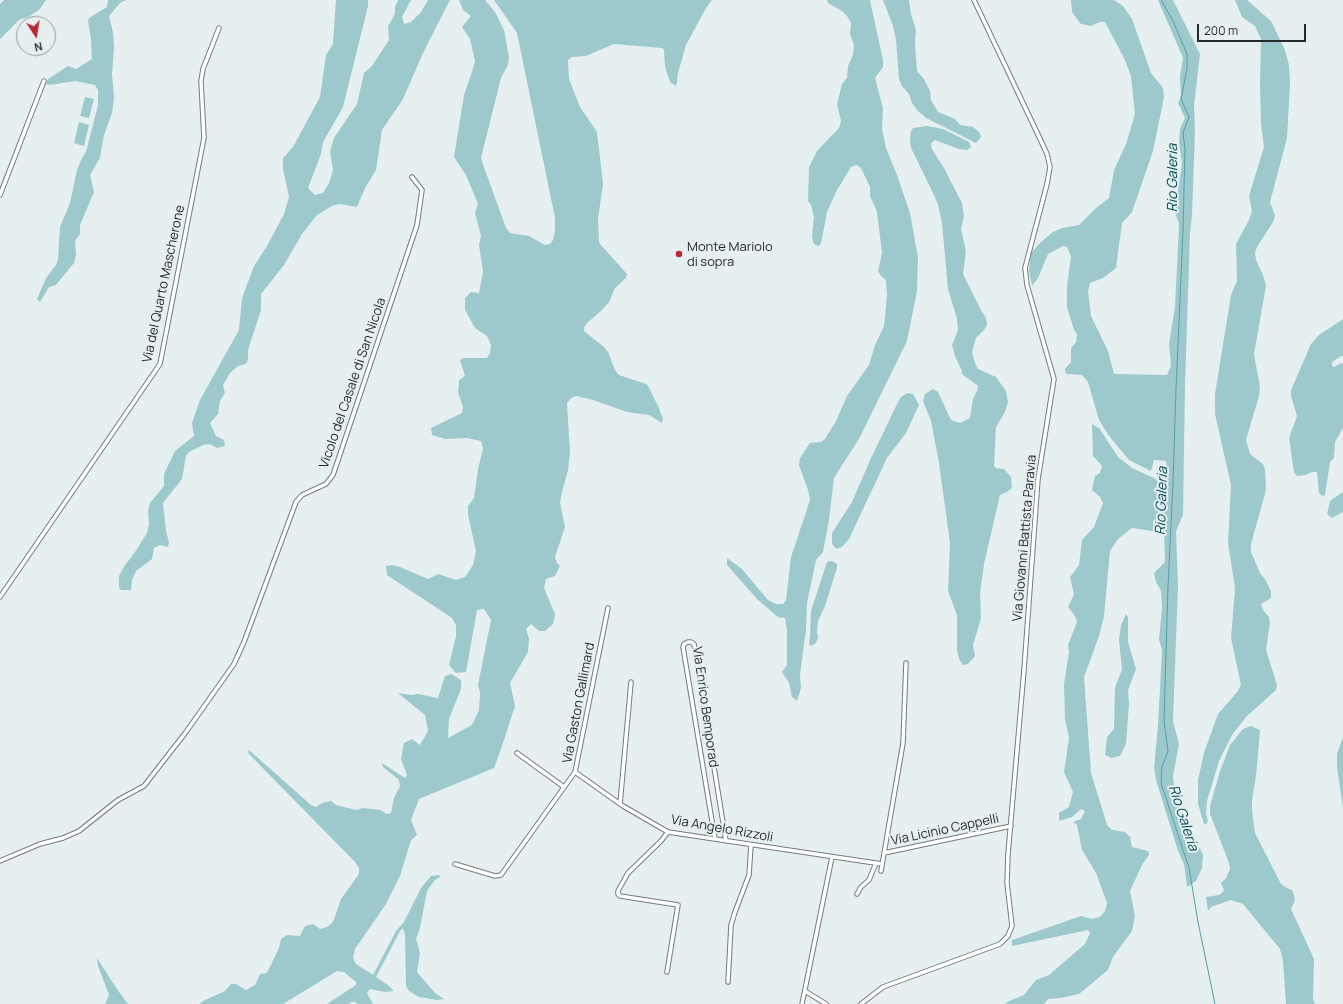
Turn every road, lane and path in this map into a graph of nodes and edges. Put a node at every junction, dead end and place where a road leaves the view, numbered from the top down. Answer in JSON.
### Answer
{"nodes":[{"id":1,"x":974,"y":0,"type":"edge"},
{"id":2,"x":219,"y":28,"type":"dead end"},
{"id":3,"x":44,"y":81,"type":"dead end"},
{"id":4,"x":412,"y":177,"type":"dead end"},
{"id":5,"x":0,"y":195,"type":"edge"},
{"id":6,"x":0,"y":597,"type":"edge"},
{"id":7,"x":608,"y":608,"type":"dead end"},
{"id":8,"x":906,"y":663,"type":"dead end"},
{"id":9,"x":631,"y":682,"type":"dead end"},
{"id":10,"x":517,"y":753,"type":"dead end"},
{"id":11,"x":575,"y":772,"type":"junction"},
{"id":12,"x":564,"y":787,"type":"junction"},
{"id":13,"x":620,"y":804,"type":"junction"},
{"id":14,"x":1011,"y":826,"type":"junction"},
{"id":15,"x":668,"y":832,"type":"junction"},
{"id":16,"x":715,"y":839,"type":"junction"},
{"id":17,"x":726,"y":841,"type":"junction"},
{"id":18,"x":751,"y":844,"type":"junction"},
{"id":19,"x":884,"y":853,"type":"junction"},
{"id":20,"x":832,"y":857,"type":"junction"},
{"id":21,"x":0,"y":861,"type":"edge"},
{"id":22,"x":876,"y":863,"type":"junction"},
{"id":23,"x":455,"y":864,"type":"dead end"},
{"id":24,"x":882,"y":864,"type":"junction"},
{"id":25,"x":881,"y":871,"type":"dead end"},
{"id":26,"x":858,"y":894,"type":"dead end"},
{"id":27,"x":667,"y":972,"type":"dead end"},
{"id":28,"x":728,"y":982,"type":"dead end"},
{"id":29,"x":805,"y":991,"type":"junction"},
{"id":30,"x":802,"y":1004,"type":"edge"},
{"id":31,"x":826,"y":1004,"type":"edge"},
{"id":32,"x":861,"y":1004,"type":"edge"}],
"edges":[{"from":1,"to":14,"type":"street","name":"Via Giovanni Battista Paravia"},
{"from":2,"to":6,"type":"street","name":"Via del Quarto Mascherone"},
{"from":3,"to":5,"type":"street"},
{"from":4,"to":21,"type":"street","name":"Vicolo del Casale di San Nicola"},
{"from":7,"to":11,"type":"street","name":"Via Gaston Gallimard"},
{"from":8,"to":19,"type":"street"},
{"from":9,"to":13,"type":"street"},
{"from":10,"to":12,"type":"street"},
{"from":11,"to":12,"type":"street","name":"Via Gaston Gallimard"},
{"from":11,"to":13,"type":"street","name":"Via Angelo Rizzoli"},
{"from":12,"to":23,"type":"street","name":"Via Gaston Gallimard"},
{"from":13,"to":15,"type":"street","name":"Via Angelo Rizzoli"},
{"from":14,"to":19,"type":"street","name":"Via Licinio Cappelli"},
{"from":14,"to":32,"type":"street","name":"Via Giovanni Battista Paravia"},
{"from":15,"to":16,"type":"street","name":"Via Angelo Rizzoli"},
{"from":15,"to":27,"type":"street"},
{"from":16,"to":17,"type":"street","name":"Via Angelo Rizzoli"},
{"from":16,"to":17,"type":"street","name":"Via Enrico Bemporad"},
{"from":17,"to":18,"type":"street","name":"Via Angelo Rizzoli"},
{"from":18,"to":20,"type":"street","name":"Via Angelo Rizzoli"},
{"from":18,"to":28,"type":"street"},
{"from":19,"to":24,"type":"street"},
{"from":20,"to":22,"type":"street","name":"Via Angelo Rizzoli"},
{"from":20,"to":29,"type":"street"},
{"from":22,"to":24,"type":"street","name":"Via Angelo Rizzoli"},
{"from":22,"to":26,"type":"street"},
{"from":24,"to":25,"type":"street"},
{"from":29,"to":30,"type":"street"},
{"from":29,"to":31,"type":"street"}]}
